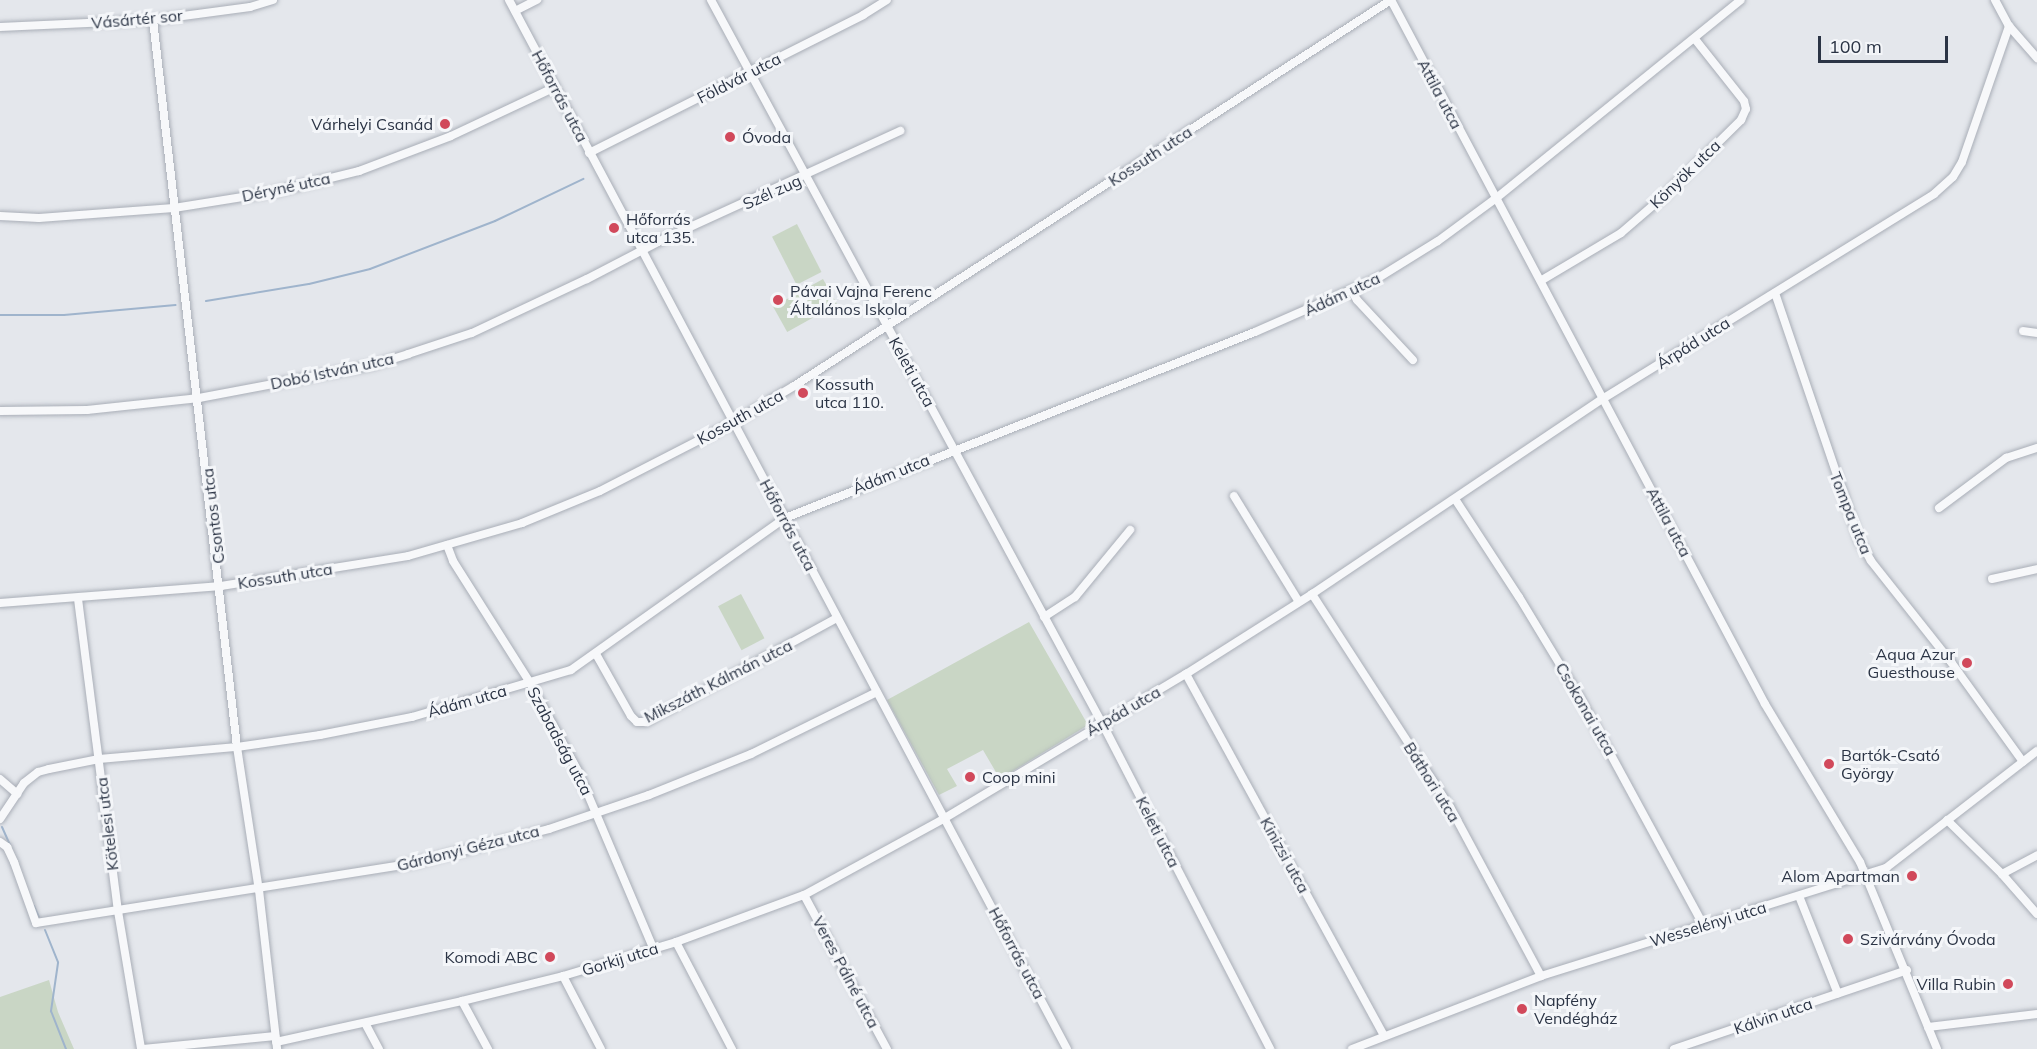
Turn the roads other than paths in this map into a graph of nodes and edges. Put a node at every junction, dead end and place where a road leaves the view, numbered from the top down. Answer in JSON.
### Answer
{"nodes":[{"id":1,"x":273,"y":0,"type":"edge"},
{"id":2,"x":509,"y":0,"type":"edge"},
{"id":3,"x":537,"y":0,"type":"edge"},
{"id":4,"x":711,"y":0,"type":"edge"},
{"id":5,"x":887,"y":0,"type":"edge"},
{"id":6,"x":1391,"y":0,"type":"edge"},
{"id":7,"x":1741,"y":0,"type":"edge"},
{"id":8,"x":1995,"y":0,"type":"edge"},
{"id":9,"x":515,"y":11,"type":"junction"},
{"id":10,"x":153,"y":20,"type":"junction"},
{"id":11,"x":2009,"y":26,"type":"junction"},
{"id":12,"x":0,"y":27,"type":"edge"},
{"id":13,"x":1694,"y":38,"type":"junction"},
{"id":14,"x":2037,"y":57,"type":"edge"},
{"id":15,"x":749,"y":73,"type":"junction"},
{"id":16,"x":555,"y":87,"type":"junction"},
{"id":17,"x":900,"y":131,"type":"dead end"},
{"id":18,"x":589,"y":153,"type":"junction"},
{"id":19,"x":806,"y":177,"type":"junction"},
{"id":20,"x":1495,"y":199,"type":"junction"},
{"id":21,"x":174,"y":208,"type":"junction"},
{"id":22,"x":0,"y":216,"type":"edge"},
{"id":23,"x":642,"y":251,"type":"junction"},
{"id":24,"x":1542,"y":280,"type":"junction"},
{"id":25,"x":1351,"y":290,"type":"junction"},
{"id":26,"x":1775,"y":293,"type":"junction"},
{"id":27,"x":886,"y":326,"type":"junction"},
{"id":28,"x":2023,"y":331,"type":"dead end"},
{"id":29,"x":2037,"y":333,"type":"edge"},
{"id":30,"x":1413,"y":360,"type":"dead end"},
{"id":31,"x":199,"y":398,"type":"junction"},
{"id":32,"x":1604,"y":398,"type":"junction"},
{"id":33,"x":0,"y":411,"type":"edge"},
{"id":34,"x":734,"y":422,"type":"junction"},
{"id":35,"x":2037,"y":448,"type":"edge"},
{"id":36,"x":954,"y":449,"type":"junction"},
{"id":37,"x":1234,"y":496,"type":"dead end"},
{"id":38,"x":1455,"y":499,"type":"junction"},
{"id":39,"x":1939,"y":508,"type":"dead end"},
{"id":40,"x":785,"y":518,"type":"junction"},
{"id":41,"x":1130,"y":530,"type":"dead end"},
{"id":42,"x":447,"y":544,"type":"junction"},
{"id":43,"x":2037,"y":569,"type":"edge"},
{"id":44,"x":1992,"y":579,"type":"dead end"},
{"id":45,"x":221,"y":586,"type":"junction"},
{"id":46,"x":1312,"y":594,"type":"junction"},
{"id":47,"x":78,"y":599,"type":"junction"},
{"id":48,"x":1299,"y":602,"type":"junction"},
{"id":49,"x":0,"y":603,"type":"edge"},
{"id":50,"x":1044,"y":617,"type":"junction"},
{"id":51,"x":837,"y":618,"type":"junction"},
{"id":52,"x":596,"y":654,"type":"junction"},
{"id":53,"x":1186,"y":674,"type":"junction"},
{"id":54,"x":530,"y":683,"type":"junction"},
{"id":55,"x":877,"y":692,"type":"junction"},
{"id":56,"x":1102,"y":723,"type":"junction"},
{"id":57,"x":237,"y":747,"type":"junction"},
{"id":58,"x":2037,"y":751,"type":"edge"},
{"id":59,"x":99,"y":759,"type":"junction"},
{"id":60,"x":2024,"y":762,"type":"junction"},
{"id":61,"x":0,"y":779,"type":"edge"},
{"id":62,"x":16,"y":794,"type":"junction"},
{"id":63,"x":597,"y":812,"type":"junction"},
{"id":64,"x":945,"y":818,"type":"junction"},
{"id":65,"x":0,"y":819,"type":"edge"},
{"id":66,"x":1947,"y":820,"type":"junction"},
{"id":67,"x":0,"y":842,"type":"edge"},
{"id":68,"x":2037,"y":855,"type":"edge"},
{"id":69,"x":2002,"y":873,"type":"junction"},
{"id":70,"x":1866,"y":875,"type":"junction"},
{"id":71,"x":259,"y":890,"type":"junction"},
{"id":72,"x":804,"y":895,"type":"junction"},
{"id":73,"x":1799,"y":896,"type":"junction"},
{"id":74,"x":117,"y":911,"type":"junction"},
{"id":75,"x":2037,"y":914,"type":"edge"},
{"id":76,"x":1704,"y":926,"type":"junction"},
{"id":77,"x":676,"y":942,"type":"junction"},
{"id":78,"x":653,"y":948,"type":"junction"},
{"id":79,"x":1906,"y":970,"type":"junction"},
{"id":80,"x":563,"y":976,"type":"junction"},
{"id":81,"x":1541,"y":976,"type":"junction"},
{"id":82,"x":1838,"y":994,"type":"junction"},
{"id":83,"x":462,"y":1001,"type":"junction"},
{"id":84,"x":2037,"y":1014,"type":"edge"},
{"id":85,"x":365,"y":1023,"type":"junction"},
{"id":86,"x":1928,"y":1027,"type":"junction"},
{"id":87,"x":1384,"y":1035,"type":"junction"},
{"id":88,"x":276,"y":1042,"type":"edge"},
{"id":89,"x":142,"y":1049,"type":"edge"},
{"id":90,"x":379,"y":1049,"type":"edge"},
{"id":91,"x":488,"y":1049,"type":"edge"},
{"id":92,"x":601,"y":1049,"type":"edge"},
{"id":93,"x":732,"y":1049,"type":"edge"},
{"id":94,"x":887,"y":1049,"type":"edge"},
{"id":95,"x":1067,"y":1049,"type":"edge"},
{"id":96,"x":1270,"y":1049,"type":"edge"},
{"id":97,"x":1352,"y":1049,"type":"edge"},
{"id":98,"x":1674,"y":1049,"type":"edge"},
{"id":99,"x":1937,"y":1049,"type":"edge"}],
"edges":[{"from":1,"to":10,"type":"street","name":"Vásártér sor"},
{"from":2,"to":9,"type":"street","name":"Hőforrás utca"},
{"from":3,"to":9,"type":"street"},
{"from":4,"to":15,"type":"street","name":"Keleti utca"},
{"from":5,"to":15,"type":"street","name":"Földvár utca"},
{"from":6,"to":20,"type":"street","name":"Attila utca"},
{"from":6,"to":27,"type":"street","name":"Kossuth utca"},
{"from":7,"to":13,"type":"street","name":"Ádám utca"},
{"from":8,"to":11,"type":"street"},
{"from":9,"to":16,"type":"street","name":"Hőforrás utca"},
{"from":10,"to":12,"type":"street","name":"Vásártér sor"},
{"from":10,"to":21,"type":"street","name":"Csontos utca"},
{"from":11,"to":14,"type":"street"},
{"from":11,"to":26,"type":"street","name":"Árpád utca"},
{"from":13,"to":20,"type":"street","name":"Ádám utca"},
{"from":13,"to":24,"type":"street","name":"Könyök utca"},
{"from":15,"to":18,"type":"street","name":"Földvár utca"},
{"from":15,"to":19,"type":"street","name":"Keleti utca"},
{"from":16,"to":18,"type":"street","name":"Hőforrás utca"},
{"from":16,"to":21,"type":"street","name":"Déryné utca"},
{"from":17,"to":19,"type":"street","name":"Szél zug"},
{"from":18,"to":23,"type":"street","name":"Hőforrás utca"},
{"from":19,"to":23,"type":"street","name":"Szél zug"},
{"from":19,"to":27,"type":"street","name":"Keleti utca"},
{"from":20,"to":24,"type":"street","name":"Attila utca"},
{"from":20,"to":25,"type":"street","name":"Ádám utca"},
{"from":21,"to":22,"type":"street","name":"Déryné utca"},
{"from":21,"to":31,"type":"street","name":"Csontos utca"},
{"from":23,"to":31,"type":"street","name":"Dobó István utca"},
{"from":23,"to":34,"type":"street","name":"Hőforrás utca"},
{"from":24,"to":32,"type":"street","name":"Attila utca"},
{"from":25,"to":30,"type":"street"},
{"from":25,"to":36,"type":"street","name":"Ádám utca"},
{"from":26,"to":32,"type":"street","name":"Árpád utca"},
{"from":26,"to":60,"type":"street","name":"Tompa utca"},
{"from":27,"to":34,"type":"street","name":"Kossuth utca"},
{"from":27,"to":36,"type":"street","name":"Keleti utca"},
{"from":28,"to":29,"type":"street"},
{"from":31,"to":33,"type":"street","name":"Dobó István utca"},
{"from":31,"to":45,"type":"street","name":"Csontos utca"},
{"from":32,"to":38,"type":"street","name":"Árpád utca"},
{"from":32,"to":70,"type":"street","name":"Attila utca"},
{"from":34,"to":40,"type":"street","name":"Hőforrás utca"},
{"from":34,"to":42,"type":"street","name":"Kossuth utca"},
{"from":35,"to":39,"type":"street"},
{"from":36,"to":40,"type":"street","name":"Ádám utca"},
{"from":36,"to":50,"type":"street","name":"Keleti utca"},
{"from":37,"to":48,"type":"street"},
{"from":38,"to":46,"type":"street","name":"Árpád utca"},
{"from":38,"to":76,"type":"street","name":"Csokonai utca"},
{"from":40,"to":51,"type":"street","name":"Hőforrás utca"},
{"from":40,"to":52,"type":"street","name":"Ádám utca"},
{"from":41,"to":50,"type":"street"},
{"from":42,"to":45,"type":"street","name":"Kossuth utca"},
{"from":42,"to":54,"type":"street","name":"Szabadság utca"},
{"from":43,"to":44,"type":"street"},
{"from":45,"to":47,"type":"street","name":"Kossuth utca"},
{"from":45,"to":57,"type":"street","name":"Csontos utca"},
{"from":46,"to":48,"type":"street","name":"Árpád utca"},
{"from":46,"to":81,"type":"street","name":"Báthori utca"},
{"from":47,"to":49,"type":"street","name":"Kossuth utca"},
{"from":47,"to":59,"type":"street","name":"Kötelesi utca"},
{"from":48,"to":53,"type":"street","name":"Árpád utca"},
{"from":50,"to":56,"type":"street","name":"Keleti utca"},
{"from":51,"to":52,"type":"street","name":"Mikszáth Kálmán utca"},
{"from":51,"to":55,"type":"street","name":"Hőforrás utca"},
{"from":52,"to":54,"type":"street","name":"Ádám utca"},
{"from":53,"to":56,"type":"street","name":"Árpád utca"},
{"from":53,"to":87,"type":"street","name":"Kinizsi utca"},
{"from":54,"to":57,"type":"street","name":"Ádám utca"},
{"from":54,"to":63,"type":"street","name":"Szabadság utca"},
{"from":55,"to":63,"type":"street","name":"Gárdonyi Géza utca"},
{"from":55,"to":64,"type":"street","name":"Hőforrás utca"},
{"from":56,"to":64,"type":"street","name":"Árpád utca"},
{"from":56,"to":96,"type":"street","name":"Keleti utca"},
{"from":57,"to":59,"type":"street","name":"Ádám utca"},
{"from":57,"to":71,"type":"street","name":"Csontos utca"},
{"from":58,"to":60,"type":"street","name":"Wesselényi utca"},
{"from":59,"to":62,"type":"street","name":"Ádám utca"},
{"from":59,"to":74,"type":"street","name":"Kötelesi utca"},
{"from":60,"to":66,"type":"street","name":"Wesselényi utca"},
{"from":61,"to":62,"type":"street"},
{"from":62,"to":65,"type":"street","name":"Ádám utca"},
{"from":63,"to":71,"type":"street","name":"Gárdonyi Géza utca"},
{"from":63,"to":78,"type":"street","name":"Szabadság utca"},
{"from":64,"to":72,"type":"street","name":"Gorkij utca"},
{"from":64,"to":95,"type":"street","name":"Hőforrás utca"},
{"from":66,"to":69,"type":"street"},
{"from":66,"to":70,"type":"street","name":"Wesselényi utca"},
{"from":67,"to":74,"type":"street","name":"Gárdonyi Géza utca"},
{"from":68,"to":69,"type":"street"},
{"from":69,"to":75,"type":"street"},
{"from":70,"to":73,"type":"street","name":"Wesselényi utca"},
{"from":70,"to":79,"type":"street","name":"Attila utca"},
{"from":71,"to":74,"type":"street","name":"Gárdonyi Géza utca"},
{"from":71,"to":88,"type":"street","name":"Csontos utca"},
{"from":72,"to":77,"type":"street","name":"Gorkij utca"},
{"from":72,"to":94,"type":"street","name":"Veres Pálné utca"},
{"from":73,"to":76,"type":"street","name":"Wesselényi utca"},
{"from":73,"to":82,"type":"street"},
{"from":74,"to":89,"type":"street","name":"Kötelesi utca"},
{"from":76,"to":81,"type":"street","name":"Wesselényi utca"},
{"from":77,"to":78,"type":"street","name":"Gorkij utca"},
{"from":77,"to":93,"type":"street"},
{"from":78,"to":80,"type":"street","name":"Gorkij utca"},
{"from":79,"to":82,"type":"street","name":"Kálvin utca"},
{"from":79,"to":86,"type":"street","name":"Attila utca"},
{"from":80,"to":83,"type":"street","name":"Gorkij utca"},
{"from":80,"to":92,"type":"street"},
{"from":81,"to":87,"type":"street","name":"Wesselényi utca"},
{"from":82,"to":98,"type":"street","name":"Kálvin utca"},
{"from":83,"to":85,"type":"street","name":"Gorkij utca"},
{"from":83,"to":91,"type":"street"},
{"from":84,"to":86,"type":"street"},
{"from":85,"to":88,"type":"street","name":"Gorkij utca"},
{"from":85,"to":90,"type":"street"},
{"from":86,"to":99,"type":"street","name":"Attila utca"},
{"from":87,"to":97,"type":"street","name":"Wesselényi utca"},
{"from":88,"to":89,"type":"street","name":"Gorkij utca"}]}
